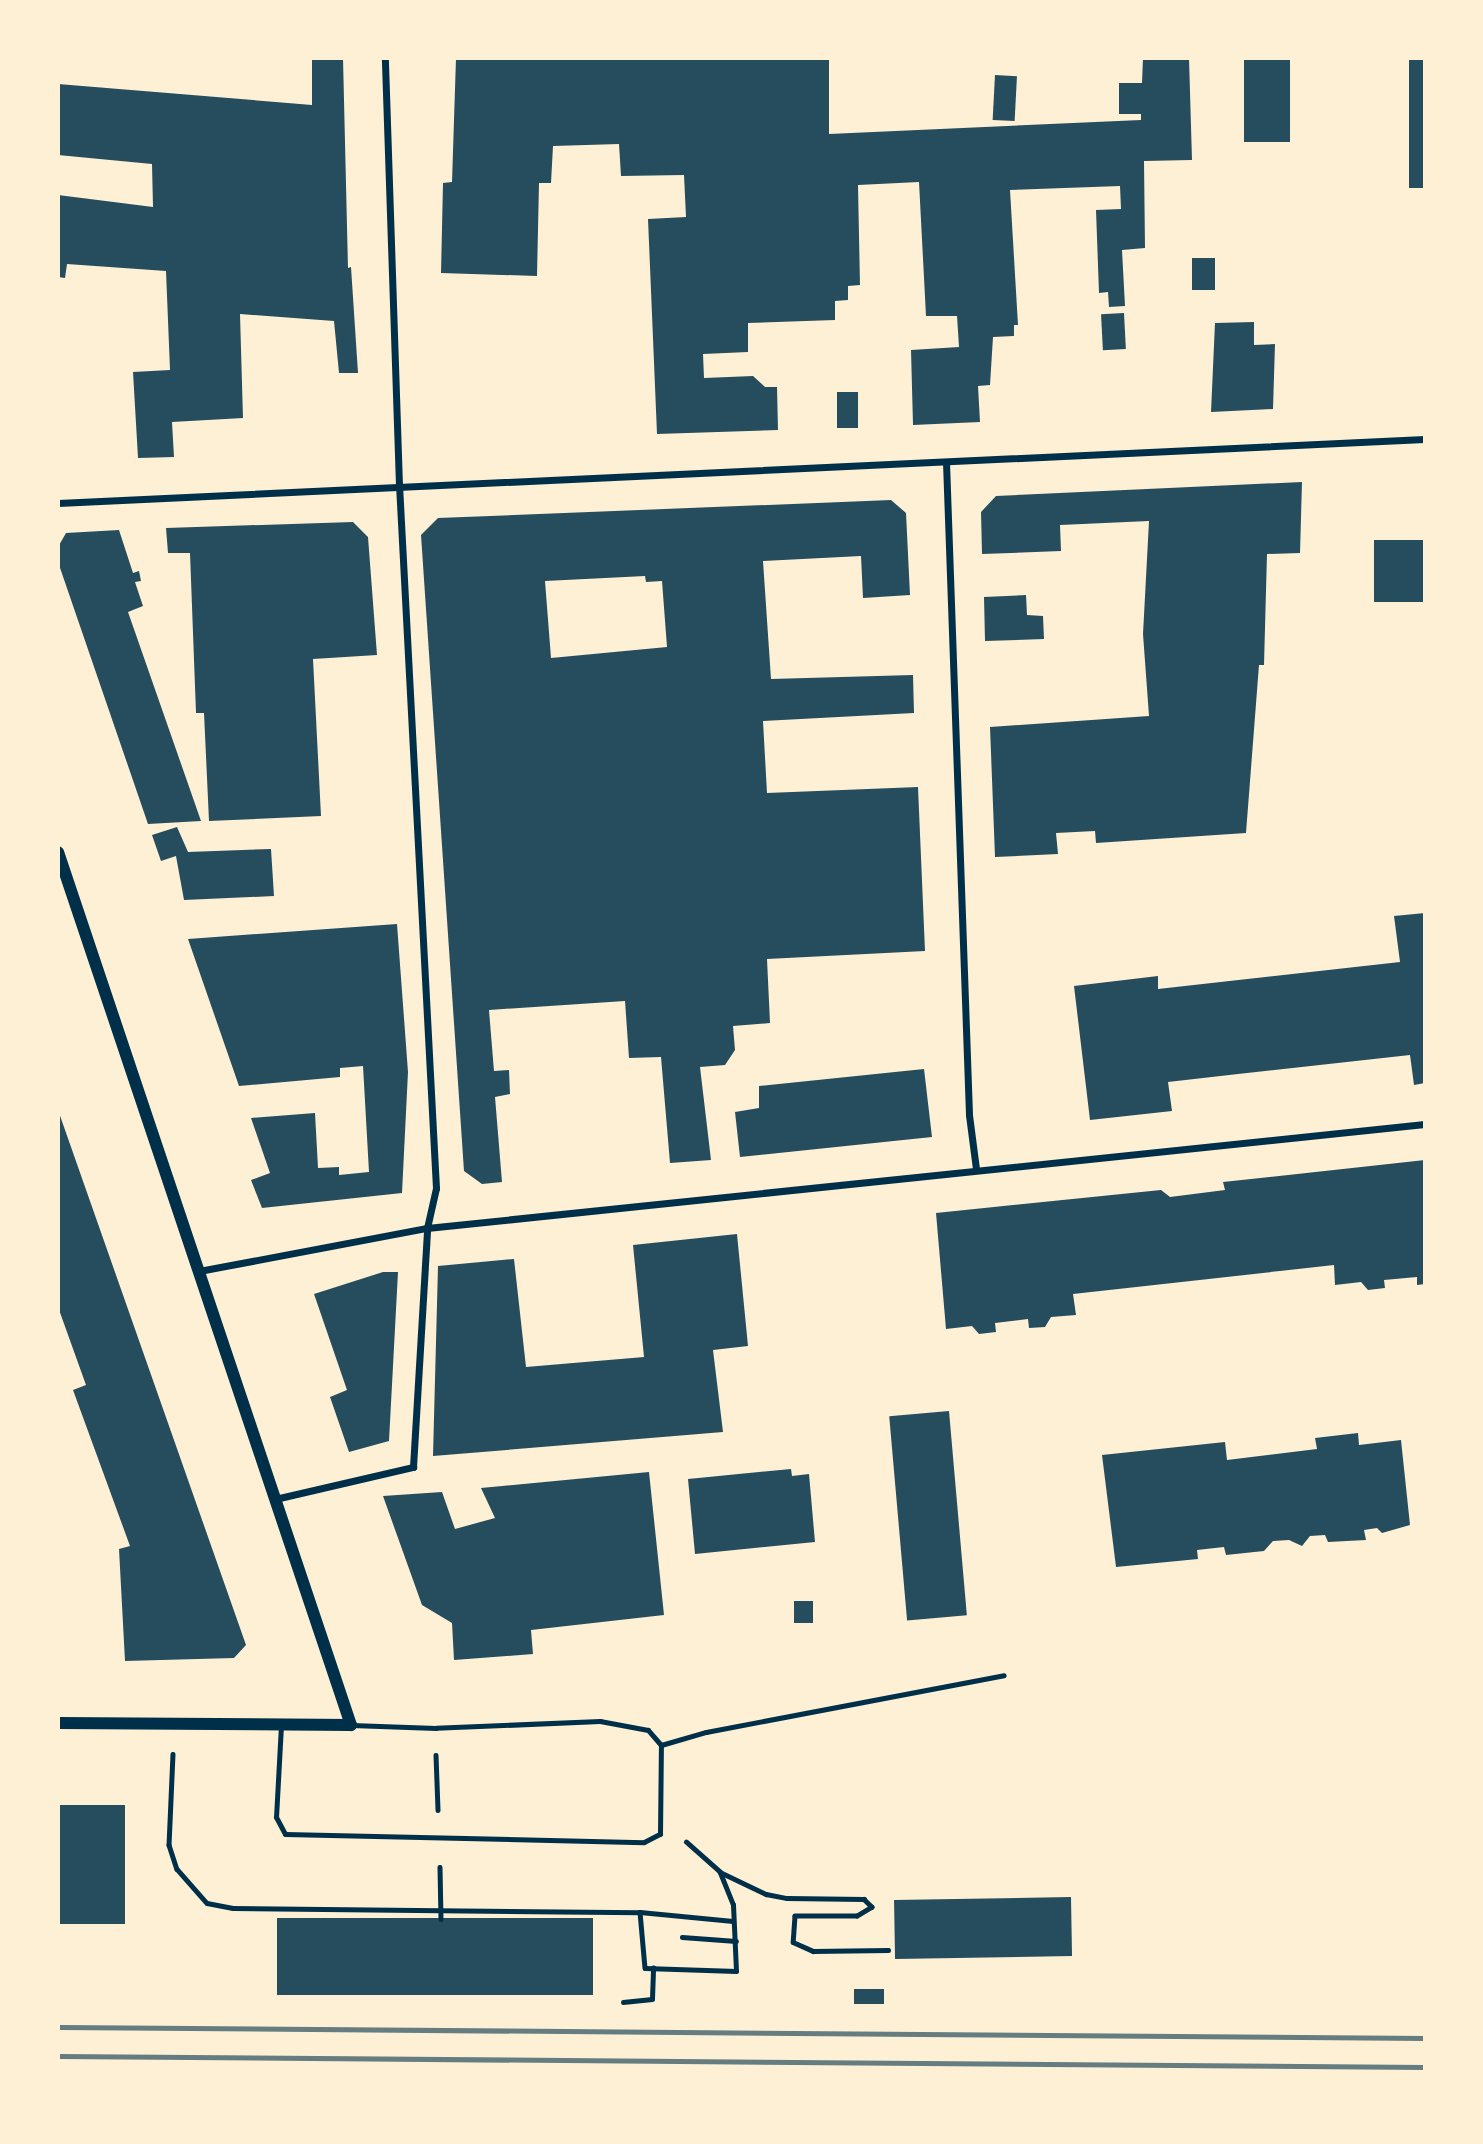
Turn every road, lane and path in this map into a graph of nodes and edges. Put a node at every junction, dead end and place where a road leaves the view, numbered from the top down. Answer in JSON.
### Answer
{"nodes":[{"id":1,"x":385,"y":58,"type":"edge"},
{"id":2,"x":1425,"y":439,"type":"edge"},
{"id":3,"x":946,"y":462,"type":"junction"},
{"id":4,"x":399,"y":485,"type":"junction"},
{"id":5,"x":58,"y":503,"type":"edge"},
{"id":6,"x":58,"y":852,"type":"edge"},
{"id":7,"x":1425,"y":1124,"type":"edge"},
{"id":8,"x":976,"y":1169,"type":"junction"},
{"id":9,"x":427,"y":1228,"type":"junction"},
{"id":10,"x":199,"y":1271,"type":"junction"},
{"id":11,"x":275,"y":1499,"type":"junction"},
{"id":12,"x":1004,"y":1675,"type":"dead end"},
{"id":13,"x":282,"y":1722,"type":"junction"},
{"id":14,"x":58,"y":1723,"type":"edge"},
{"id":15,"x":174,"y":1723,"type":"junction"},
{"id":16,"x":351,"y":1726,"type":"junction"},
{"id":17,"x":436,"y":1728,"type":"junction"},
{"id":18,"x":661,"y":1745,"type":"junction"},
{"id":19,"x":663,"y":1810,"type":"junction"},
{"id":20,"x":439,"y":1838,"type":"junction"},
{"id":21,"x":720,"y":1872,"type":"junction"},
{"id":22,"x":441,"y":1907,"type":"junction"},
{"id":23,"x":640,"y":1912,"type":"junction"},
{"id":24,"x":441,"y":1919,"type":"dead end"},
{"id":25,"x":734,"y":1921,"type":"junction"},
{"id":26,"x":682,"y":1937,"type":"dead end"},
{"id":27,"x":736,"y":1941,"type":"junction"},
{"id":28,"x":888,"y":1950,"type":"dead end"},
{"id":29,"x":653,"y":1968,"type":"junction"},
{"id":30,"x":623,"y":2002,"type":"dead end"}],
"edges":[{"from":1,"to":4,"type":"street"},
{"from":2,"to":3,"type":"street"},
{"from":3,"to":4,"type":"street"},
{"from":3,"to":8,"type":"street"},
{"from":4,"to":5,"type":"street"},
{"from":4,"to":9,"type":"street"},
{"from":6,"to":10,"type":"street"},
{"from":7,"to":8,"type":"street"},
{"from":8,"to":9,"type":"street"},
{"from":9,"to":10,"type":"street"},
{"from":9,"to":11,"type":"street"},
{"from":10,"to":11,"type":"street"},
{"from":11,"to":16,"type":"street"},
{"from":12,"to":18,"type":"lane"},
{"from":13,"to":15,"type":"street"},
{"from":13,"to":16,"type":"street"},
{"from":13,"to":20,"type":"lane"},
{"from":14,"to":15,"type":"street"},
{"from":15,"to":22,"type":"path"},
{"from":16,"to":17,"type":"lane"},
{"from":17,"to":18,"type":"lane"},
{"from":17,"to":20,"type":"path"},
{"from":18,"to":19,"type":"lane"},
{"from":19,"to":20,"type":"lane"},
{"from":19,"to":21,"type":"path"},
{"from":20,"to":22,"type":"path"},
{"from":21,"to":25,"type":"path"},
{"from":21,"to":28,"type":"path"},
{"from":22,"to":23,"type":"path"},
{"from":22,"to":24,"type":"path"},
{"from":23,"to":25,"type":"path"},
{"from":23,"to":29,"type":"path"},
{"from":25,"to":27,"type":"path"},
{"from":26,"to":27,"type":"path"},
{"from":27,"to":29,"type":"path"},
{"from":29,"to":30,"type":"path"}]}
